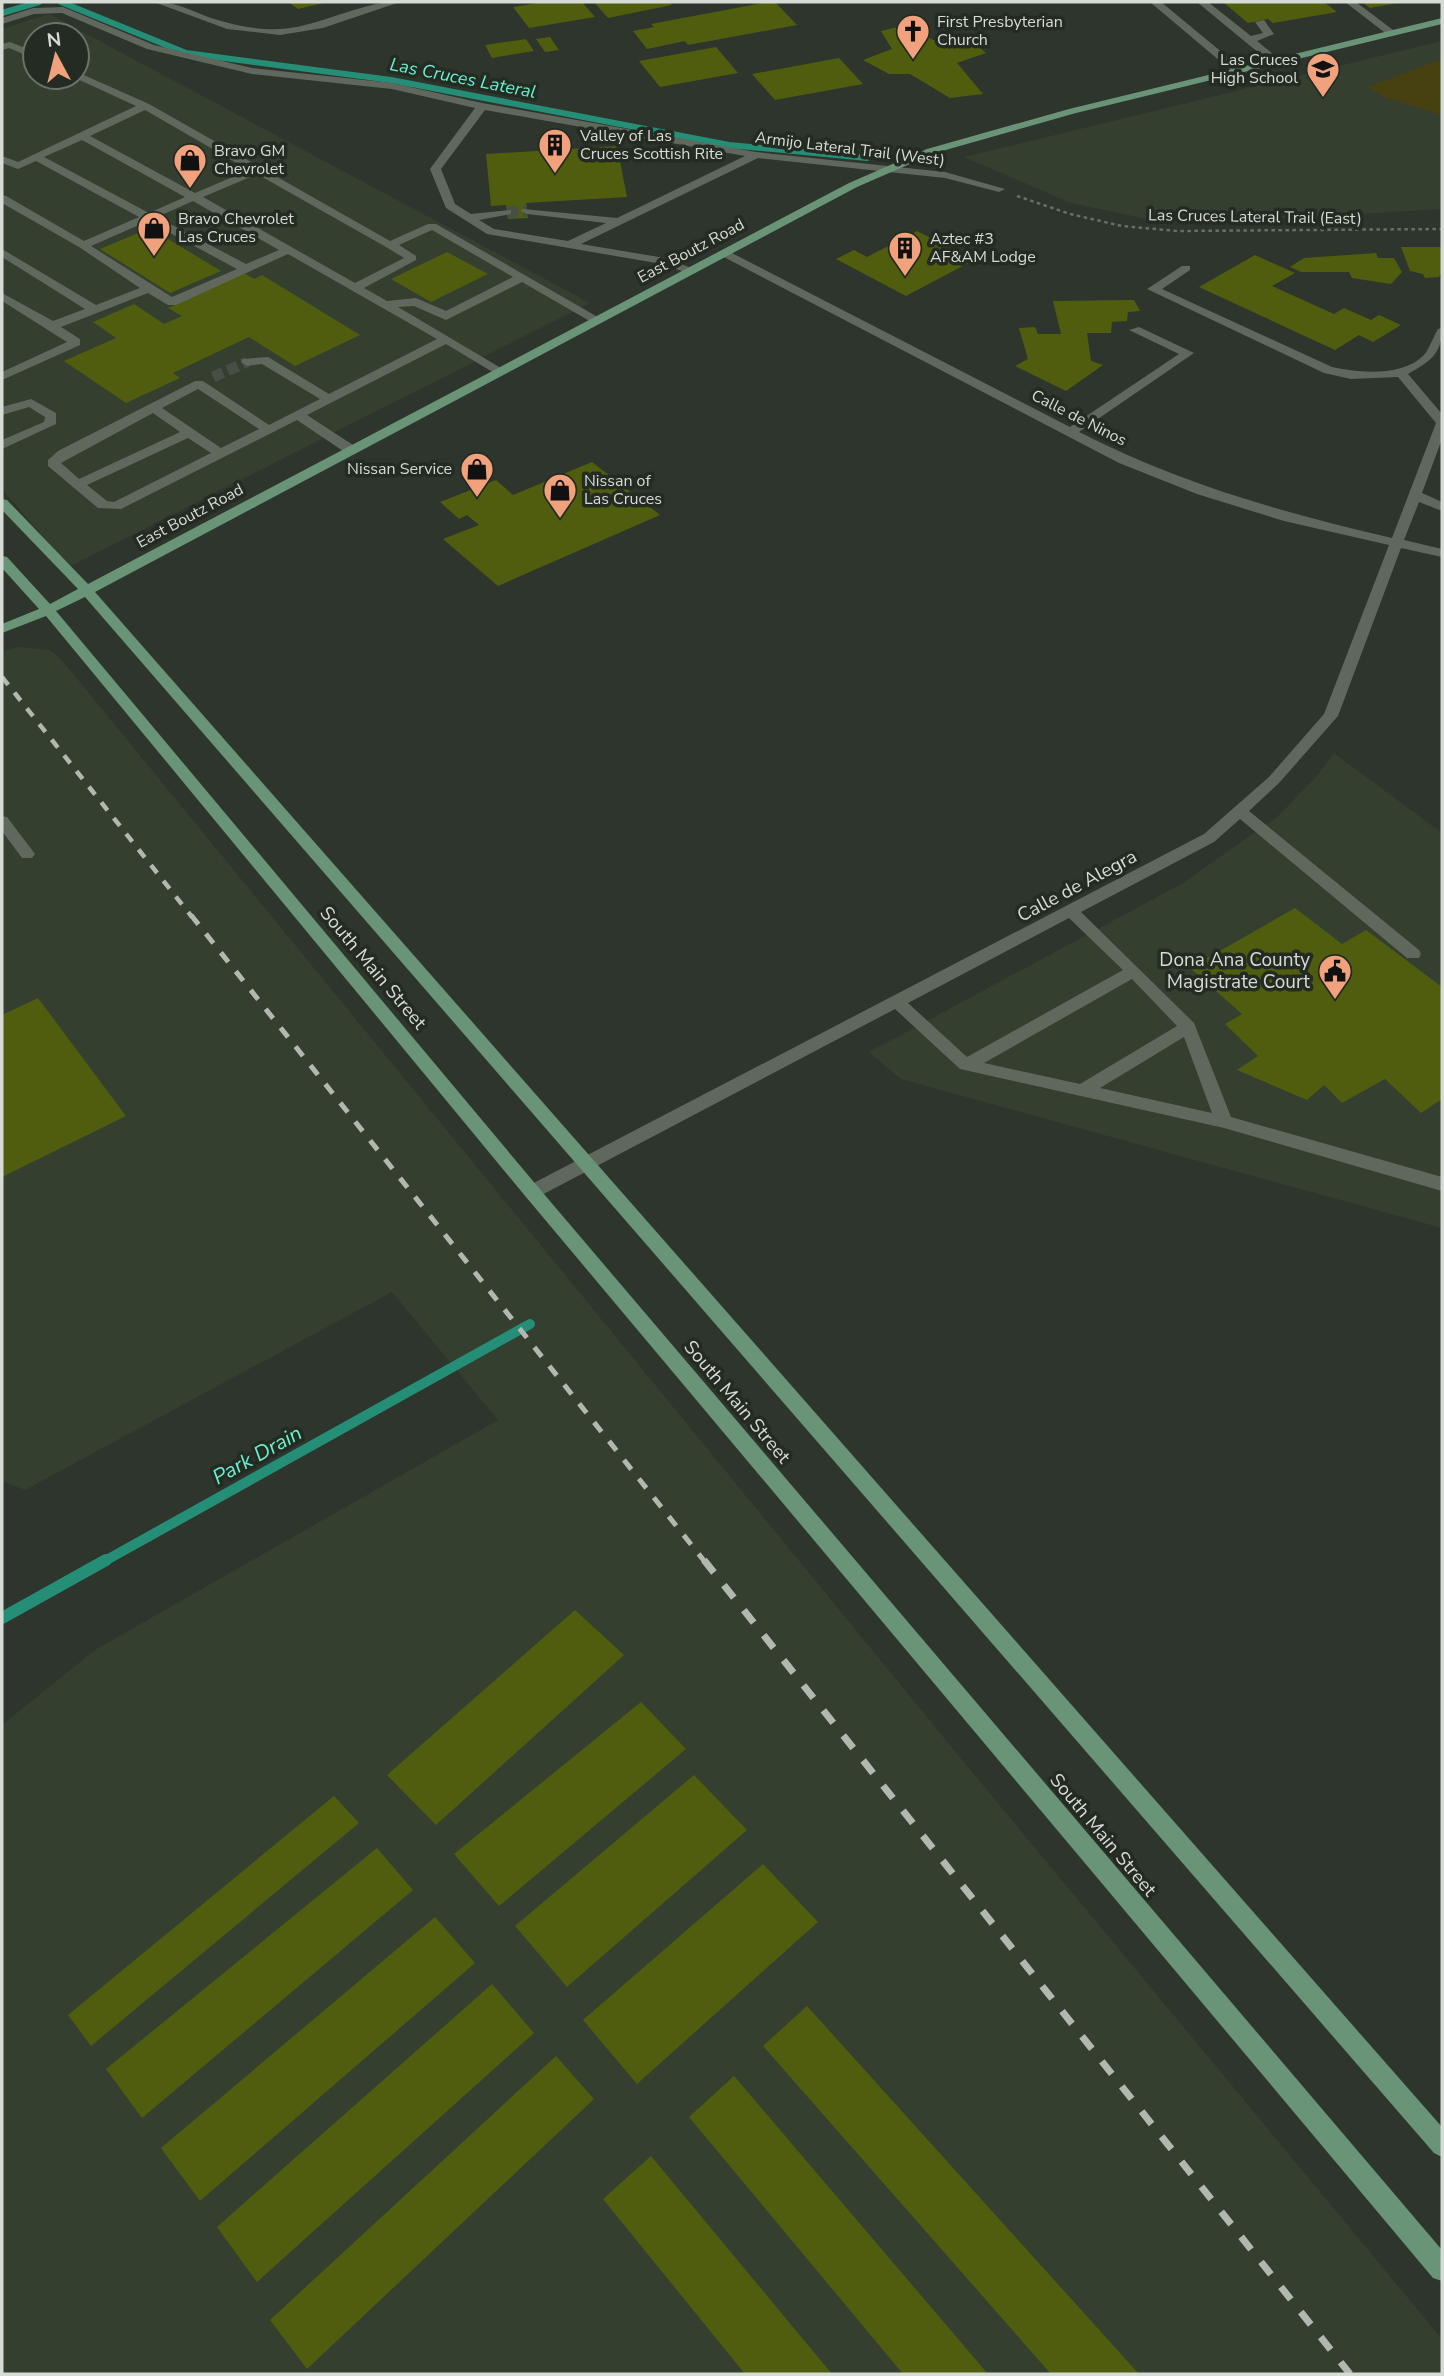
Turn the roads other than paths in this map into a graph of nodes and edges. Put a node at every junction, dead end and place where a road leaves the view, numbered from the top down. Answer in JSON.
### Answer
{"nodes":[{"id":1,"x":26,"y":2,"type":"edge"},
{"id":2,"x":159,"y":2,"type":"edge"},
{"id":3,"x":395,"y":2,"type":"edge"},
{"id":4,"x":1155,"y":2,"type":"edge"},
{"id":5,"x":1202,"y":2,"type":"edge"},
{"id":6,"x":1350,"y":2,"type":"edge"},
{"id":7,"x":2,"y":9,"type":"edge"},
{"id":8,"x":2,"y":21,"type":"edge"},
{"id":9,"x":1260,"y":22,"type":"dead end"},
{"id":10,"x":1442,"y":22,"type":"edge"},
{"id":11,"x":1392,"y":33,"type":"junction"},
{"id":12,"x":1250,"y":40,"type":"junction"},
{"id":13,"x":2,"y":47,"type":"edge"},
{"id":14,"x":21,"y":50,"type":"edge"},
{"id":15,"x":1275,"y":61,"type":"junction"},
{"id":16,"x":1237,"y":70,"type":"junction"},
{"id":17,"x":91,"y":81,"type":"edge"},
{"id":18,"x":145,"y":106,"type":"junction"},
{"id":19,"x":482,"y":106,"type":"junction"},
{"id":20,"x":81,"y":135,"type":"junction"},
{"id":21,"x":756,"y":155,"type":"junction"},
{"id":22,"x":36,"y":158,"type":"junction"},
{"id":23,"x":2,"y":159,"type":"edge"},
{"id":24,"x":887,"y":170,"type":"junction"},
{"id":25,"x":256,"y":171,"type":"junction"},
{"id":26,"x":999,"y":189,"type":"road end"},
{"id":27,"x":194,"y":197,"type":"junction"},
{"id":28,"x":2,"y":198,"type":"edge"},
{"id":29,"x":527,"y":211,"type":"tunnel mouth"},
{"id":30,"x":507,"y":212,"type":"tunnel mouth"},
{"id":31,"x":150,"y":217,"type":"junction"},
{"id":32,"x":468,"y":218,"type":"junction"},
{"id":33,"x":619,"y":221,"type":"junction"},
{"id":34,"x":83,"y":245,"type":"junction"},
{"id":35,"x":390,"y":245,"type":"junction"},
{"id":36,"x":569,"y":245,"type":"junction"},
{"id":37,"x":288,"y":250,"type":"junction"},
{"id":38,"x":2,"y":252,"type":"edge"},
{"id":39,"x":724,"y":253,"type":"junction"},
{"id":40,"x":1186,"y":268,"type":"dead end"},
{"id":41,"x":246,"y":269,"type":"junction"},
{"id":42,"x":690,"y":271,"type":"junction"},
{"id":43,"x":522,"y":276,"type":"junction"},
{"id":44,"x":357,"y":287,"type":"junction"},
{"id":45,"x":149,"y":289,"type":"junction"},
{"id":46,"x":2,"y":296,"type":"edge"},
{"id":47,"x":388,"y":304,"type":"junction"},
{"id":48,"x":95,"y":310,"type":"junction"},
{"id":49,"x":597,"y":320,"type":"junction"},
{"id":50,"x":52,"y":326,"type":"junction"},
{"id":51,"x":1135,"y":330,"type":"dead end"},
{"id":52,"x":1442,"y":332,"type":"edge"},
{"id":53,"x":446,"y":339,"type":"junction"},
{"id":54,"x":2,"y":358,"type":"edge"},
{"id":55,"x":247,"y":362,"type":"tunnel mouth"},
{"id":56,"x":18,"y":369,"type":"junction"},
{"id":57,"x":500,"y":371,"type":"junction"},
{"id":58,"x":1401,"y":373,"type":"junction"},
{"id":59,"x":2,"y":376,"type":"edge"},
{"id":60,"x":213,"y":377,"type":"tunnel mouth"},
{"id":61,"x":199,"y":384,"type":"junction"},
{"id":62,"x":330,"y":400,"type":"junction"},
{"id":63,"x":154,"y":408,"type":"junction"},
{"id":64,"x":2,"y":411,"type":"edge"},
{"id":65,"x":299,"y":415,"type":"junction"},
{"id":66,"x":1442,"y":423,"type":"edge"},
{"id":67,"x":270,"y":430,"type":"junction"},
{"id":68,"x":189,"y":433,"type":"junction"},
{"id":69,"x":1069,"y":433,"type":"junction"},
{"id":70,"x":2,"y":446,"type":"edge"},
{"id":71,"x":351,"y":450,"type":"junction"},
{"id":72,"x":221,"y":454,"type":"junction"},
{"id":73,"x":78,"y":484,"type":"junction"},
{"id":74,"x":1415,"y":495,"type":"junction"},
{"id":75,"x":2,"y":503,"type":"edge"},
{"id":76,"x":1442,"y":507,"type":"edge"},
{"id":77,"x":1397,"y":542,"type":"junction"},
{"id":78,"x":1442,"y":553,"type":"edge"},
{"id":79,"x":2,"y":560,"type":"edge"},
{"id":80,"x":86,"y":590,"type":"junction"},
{"id":81,"x":48,"y":610,"type":"junction"},
{"id":82,"x":2,"y":629,"type":"edge"},
{"id":83,"x":1240,"y":811,"type":"junction"},
{"id":84,"x":2,"y":821,"type":"edge"},
{"id":85,"x":27,"y":854,"type":"dead end"},
{"id":86,"x":1071,"y":911,"type":"junction"},
{"id":87,"x":1413,"y":954,"type":"dead end"},
{"id":88,"x":1134,"y":971,"type":"junction"},
{"id":89,"x":897,"y":1002,"type":"junction"},
{"id":90,"x":1188,"y":1027,"type":"junction"},
{"id":91,"x":966,"y":1065,"type":"junction"},
{"id":92,"x":1082,"y":1091,"type":"junction"},
{"id":93,"x":1224,"y":1122,"type":"junction"},
{"id":94,"x":585,"y":1165,"type":"junction"},
{"id":95,"x":1442,"y":1184,"type":"edge"},
{"id":96,"x":533,"y":1192,"type":"junction"},
{"id":97,"x":1442,"y":2146,"type":"edge"},
{"id":98,"x":1442,"y":2269,"type":"edge"}],
"edges":[{"from":1,"to":7,"type":"street"},
{"from":2,"to":3,"type":"street"},
{"from":4,"to":16,"type":"street"},
{"from":5,"to":12,"type":"street"},
{"from":6,"to":11,"type":"street"},
{"from":8,"to":19,"type":"street","name":"Armijo Lateral Trail (West)"},
{"from":9,"to":12,"type":"street"},
{"from":10,"to":11,"type":"main road","name":"East Boutz Road"},
{"from":11,"to":15,"type":"main road","name":"East Boutz Road"},
{"from":12,"to":15,"type":"street"},
{"from":13,"to":14,"type":"street"},
{"from":15,"to":16,"type":"main road","name":"East Boutz Road"},
{"from":16,"to":24,"type":"main road","name":"East Boutz Road"},
{"from":17,"to":18,"type":"street"},
{"from":18,"to":20,"type":"street"},
{"from":18,"to":25,"type":"street"},
{"from":19,"to":21,"type":"street","name":"Armijo Lateral Trail (West)"},
{"from":19,"to":32,"type":"street"},
{"from":20,"to":22,"type":"street"},
{"from":20,"to":27,"type":"street"},
{"from":21,"to":24,"type":"street","name":"Armijo Lateral Trail (West)"},
{"from":21,"to":33,"type":"street"},
{"from":22,"to":23,"type":"street"},
{"from":22,"to":31,"type":"street"},
{"from":24,"to":26,"type":"street","name":"Armijo Lateral Trail (West)"},
{"from":24,"to":39,"type":"main road","name":"East Boutz Road"},
{"from":25,"to":27,"type":"street"},
{"from":25,"to":35,"type":"street"},
{"from":27,"to":31,"type":"street"},
{"from":27,"to":37,"type":"street"},
{"from":28,"to":34,"type":"street"},
{"from":29,"to":33,"type":"street"},
{"from":30,"to":32,"type":"street"},
{"from":31,"to":34,"type":"street"},
{"from":31,"to":41,"type":"street"},
{"from":32,"to":36,"type":"street"},
{"from":33,"to":36,"type":"street"},
{"from":34,"to":45,"type":"street"},
{"from":35,"to":43,"type":"street"},
{"from":35,"to":44,"type":"street"},
{"from":36,"to":42,"type":"street"},
{"from":37,"to":41,"type":"street"},
{"from":37,"to":44,"type":"street"},
{"from":38,"to":48,"type":"street"},
{"from":39,"to":42,"type":"main road","name":"East Boutz Road"},
{"from":39,"to":69,"type":"street","name":"Calle de Ninos"},
{"from":40,"to":58,"type":"street"},
{"from":41,"to":45,"type":"street"},
{"from":42,"to":49,"type":"main road","name":"East Boutz Road"},
{"from":43,"to":47,"type":"street"},
{"from":43,"to":49,"type":"street"},
{"from":44,"to":47,"type":"street"},
{"from":45,"to":48,"type":"street"},
{"from":46,"to":50,"type":"street"},
{"from":47,"to":53,"type":"street"},
{"from":48,"to":50,"type":"street"},
{"from":49,"to":57,"type":"main road","name":"East Boutz Road"},
{"from":50,"to":56,"type":"street"},
{"from":51,"to":69,"type":"street"},
{"from":52,"to":58,"type":"street"},
{"from":53,"to":57,"type":"street"},
{"from":53,"to":62,"type":"street"},
{"from":54,"to":56,"type":"street"},
{"from":55,"to":62,"type":"street"},
{"from":56,"to":59,"type":"street"},
{"from":57,"to":71,"type":"main road","name":"East Boutz Road"},
{"from":58,"to":66,"type":"street"},
{"from":60,"to":61,"type":"street"},
{"from":61,"to":63,"type":"street"},
{"from":61,"to":67,"type":"street"},
{"from":62,"to":65,"type":"street"},
{"from":63,"to":68,"type":"street"},
{"from":63,"to":73,"type":"street"},
{"from":64,"to":70,"type":"street"},
{"from":65,"to":67,"type":"street"},
{"from":65,"to":71,"type":"street"},
{"from":66,"to":74,"type":"street","name":"Calle de Alegra"},
{"from":67,"to":72,"type":"street"},
{"from":68,"to":72,"type":"street"},
{"from":68,"to":73,"type":"street"},
{"from":69,"to":77,"type":"street","name":"Calle de Ninos"},
{"from":71,"to":80,"type":"main road","name":"East Boutz Road"},
{"from":72,"to":73,"type":"street"},
{"from":74,"to":76,"type":"street"},
{"from":74,"to":77,"type":"street","name":"Calle de Alegra"},
{"from":75,"to":80,"type":"main road","name":"South Main Street"},
{"from":77,"to":78,"type":"street","name":"Calle de Ninos"},
{"from":77,"to":83,"type":"street","name":"Calle de Alegra"},
{"from":79,"to":81,"type":"main road","name":"South Main Street"},
{"from":80,"to":81,"type":"main road","name":"East Boutz Road"},
{"from":80,"to":94,"type":"main road","name":"South Main Street"},
{"from":81,"to":82,"type":"main road","name":"East Boutz Road"},
{"from":81,"to":96,"type":"main road","name":"South Main Street"},
{"from":83,"to":86,"type":"street","name":"Calle de Alegra"},
{"from":83,"to":87,"type":"street"},
{"from":84,"to":85,"type":"street"},
{"from":86,"to":88,"type":"street"},
{"from":86,"to":89,"type":"street","name":"Calle de Alegra"},
{"from":88,"to":90,"type":"street"},
{"from":88,"to":91,"type":"street"},
{"from":89,"to":91,"type":"street"},
{"from":89,"to":94,"type":"street","name":"Calle de Alegra"},
{"from":90,"to":92,"type":"street"},
{"from":90,"to":93,"type":"street"},
{"from":91,"to":92,"type":"street"},
{"from":92,"to":93,"type":"street"},
{"from":93,"to":95,"type":"street"},
{"from":94,"to":96,"type":"street","name":"Calle de Alegra"},
{"from":94,"to":97,"type":"main road","name":"South Main Street"},
{"from":96,"to":98,"type":"main road","name":"South Main Street"}]}
